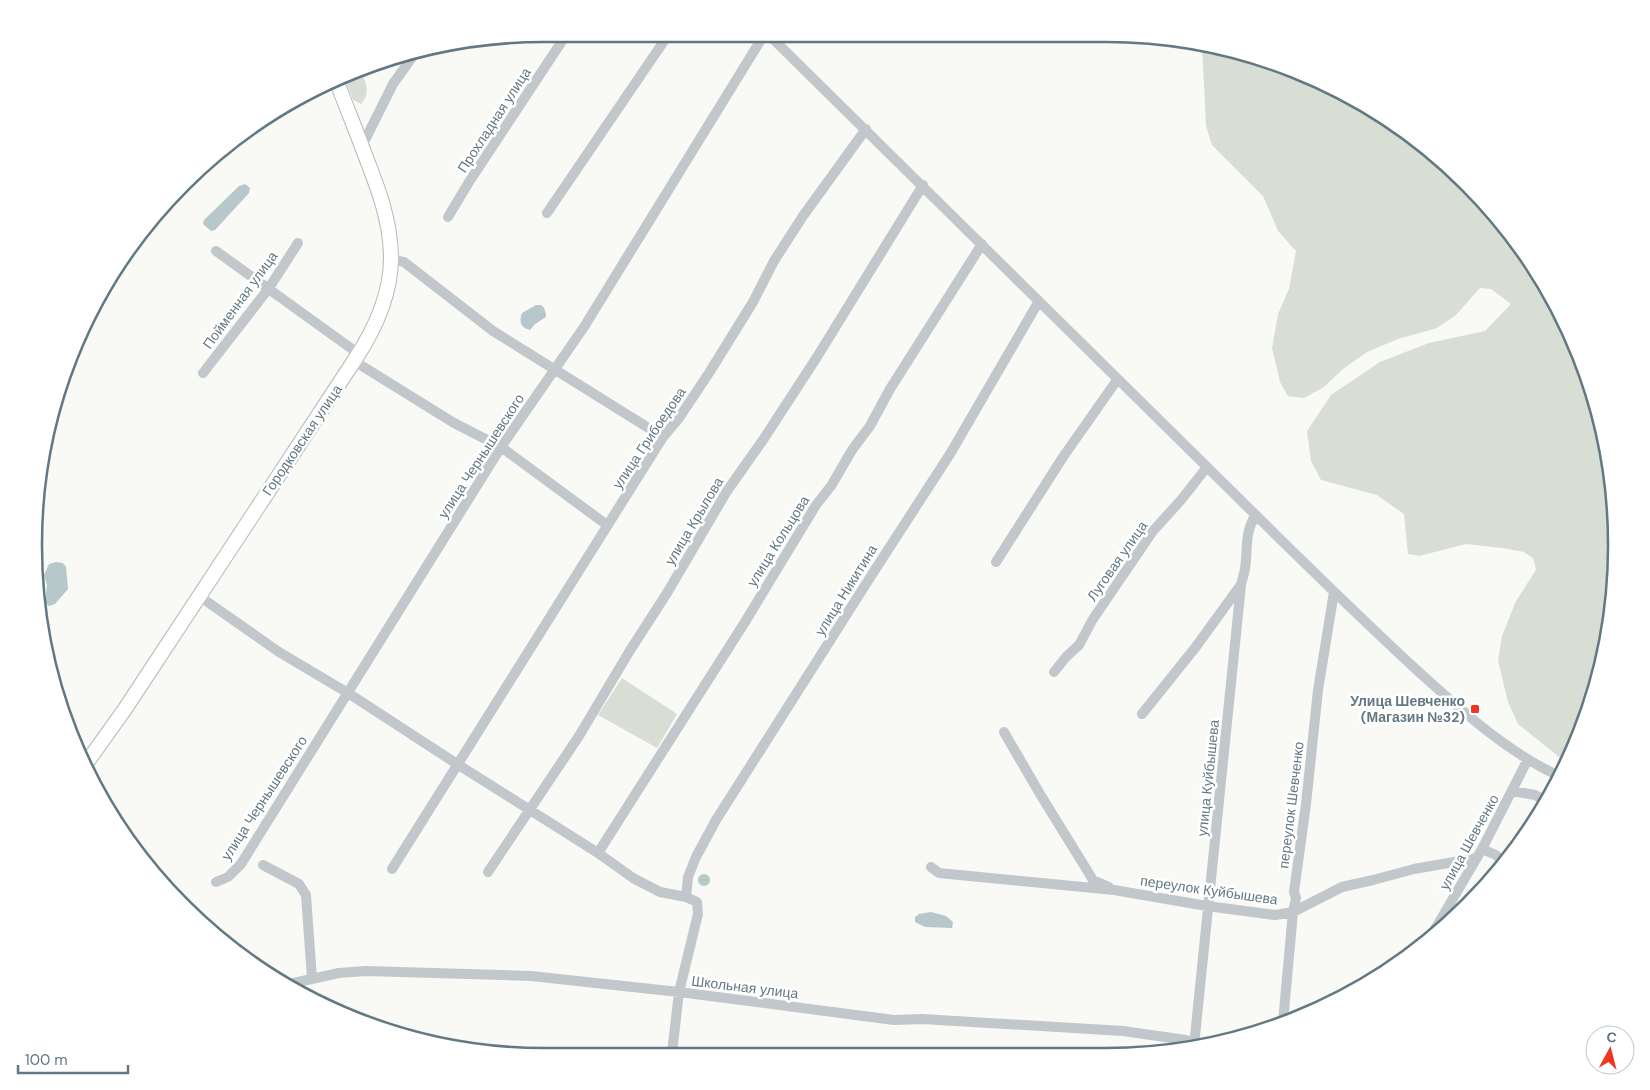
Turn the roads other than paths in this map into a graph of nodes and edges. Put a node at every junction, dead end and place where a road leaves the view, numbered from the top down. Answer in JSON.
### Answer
{"nodes":[{"id":1,"x":561,"y":42,"type":"edge"},
{"id":2,"x":663,"y":42,"type":"edge"},
{"id":3,"x":759,"y":42,"type":"edge"},
{"id":4,"x":776,"y":42,"type":"edge"},
{"id":5,"x":409,"y":62,"type":"edge"},
{"id":6,"x":339,"y":87,"type":"edge"},
{"id":7,"x":866,"y":129,"type":"junction"},
{"id":8,"x":362,"y":146,"type":"junction"},
{"id":9,"x":923,"y":185,"type":"junction"},
{"id":10,"x":547,"y":213,"type":"dead end"},
{"id":11,"x":448,"y":217,"type":"dead end"},
{"id":12,"x":298,"y":243,"type":"dead end"},
{"id":13,"x":982,"y":244,"type":"junction"},
{"id":14,"x":216,"y":251,"type":"dead end"},
{"id":15,"x":391,"y":259,"type":"junction"},
{"id":16,"x":269,"y":288,"type":"junction"},
{"id":17,"x":1039,"y":301,"type":"junction"},
{"id":18,"x":357,"y":358,"type":"junction"},
{"id":19,"x":556,"y":368,"type":"junction"},
{"id":20,"x":203,"y":373,"type":"dead end"},
{"id":21,"x":1117,"y":380,"type":"junction"},
{"id":22,"x":663,"y":437,"type":"junction"},
{"id":23,"x":501,"y":447,"type":"junction"},
{"id":24,"x":1207,"y":467,"type":"junction"},
{"id":25,"x":1256,"y":516,"type":"junction"},
{"id":26,"x":607,"y":526,"type":"junction"},
{"id":27,"x":996,"y":562,"type":"dead end"},
{"id":28,"x":1241,"y":585,"type":"junction"},
{"id":29,"x":1334,"y":592,"type":"junction"},
{"id":30,"x":199,"y":596,"type":"junction"},
{"id":31,"x":1054,"y":672,"type":"dead end"},
{"id":32,"x":348,"y":692,"type":"junction"},
{"id":33,"x":1142,"y":714,"type":"dead end"},
{"id":34,"x":1004,"y":732,"type":"dead end"},
{"id":35,"x":90,"y":758,"type":"edge"},
{"id":36,"x":1528,"y":759,"type":"junction"},
{"id":37,"x":457,"y":764,"type":"junction"},
{"id":38,"x":1553,"y":773,"type":"edge"},
{"id":39,"x":1512,"y":791,"type":"junction"},
{"id":40,"x":1539,"y":797,"type":"edge"},
{"id":41,"x":529,"y":809,"type":"junction"},
{"id":42,"x":598,"y":853,"type":"junction"},
{"id":43,"x":1480,"y":853,"type":"junction"},
{"id":44,"x":1498,"y":858,"type":"edge"},
{"id":45,"x":263,"y":864,"type":"dead end"},
{"id":46,"x":931,"y":867,"type":"dead end"},
{"id":47,"x":392,"y":869,"type":"dead end"},
{"id":48,"x":488,"y":872,"type":"dead end"},
{"id":49,"x":216,"y":882,"type":"dead end"},
{"id":50,"x":1114,"y":890,"type":"junction"},
{"id":51,"x":686,"y":897,"type":"junction"},
{"id":52,"x":1207,"y":906,"type":"junction"},
{"id":53,"x":1293,"y":912,"type":"junction"},
{"id":54,"x":1442,"y":917,"type":"edge"},
{"id":55,"x":312,"y":979,"type":"junction"},
{"id":56,"x":298,"y":982,"type":"edge"},
{"id":57,"x":679,"y":992,"type":"junction"},
{"id":58,"x":1284,"y":1014,"type":"edge"},
{"id":59,"x":1195,"y":1039,"type":"edge"},
{"id":60,"x":1187,"y":1041,"type":"edge"},
{"id":61,"x":673,"y":1048,"type":"edge"}],
"edges":[{"from":1,"to":11,"type":"street","name":"Прохладная улица"},
{"from":2,"to":10,"type":"street"},
{"from":3,"to":19,"type":"street","name":"улица Чернышевского"},
{"from":4,"to":7,"type":"street"},
{"from":5,"to":8,"type":"street"},
{"from":6,"to":8,"type":"main road","name":"Городковская улица"},
{"from":7,"to":9,"type":"street"},
{"from":7,"to":22,"type":"street","name":"улица Грибоедова"},
{"from":8,"to":15,"type":"main road","name":"Городковская улица"},
{"from":9,"to":13,"type":"street"},
{"from":9,"to":41,"type":"street","name":"улица Крылова"},
{"from":12,"to":16,"type":"street","name":"Пойменная улица"},
{"from":13,"to":17,"type":"street"},
{"from":13,"to":42,"type":"street","name":"улица Кольцова"},
{"from":14,"to":16,"type":"street"},
{"from":15,"to":18,"type":"main road","name":"Городковская улица"},
{"from":15,"to":19,"type":"street"},
{"from":16,"to":18,"type":"street"},
{"from":16,"to":20,"type":"street","name":"Пойменная улица"},
{"from":17,"to":21,"type":"street"},
{"from":17,"to":51,"type":"street","name":"улица Никитина"},
{"from":18,"to":23,"type":"street"},
{"from":18,"to":30,"type":"main road","name":"Городковская улица"},
{"from":19,"to":22,"type":"street"},
{"from":19,"to":23,"type":"street","name":"улица Чернышевского"},
{"from":21,"to":24,"type":"street"},
{"from":21,"to":27,"type":"street"},
{"from":22,"to":26,"type":"street","name":"улица Грибоедова"},
{"from":23,"to":26,"type":"street"},
{"from":23,"to":32,"type":"street","name":"улица Чернышевского"},
{"from":24,"to":25,"type":"street"},
{"from":24,"to":31,"type":"street","name":"Луговая улица"},
{"from":25,"to":28,"type":"street","name":"улица Куйбышева"},
{"from":25,"to":29,"type":"street"},
{"from":26,"to":37,"type":"street","name":"улица Грибоедова"},
{"from":28,"to":33,"type":"street"},
{"from":28,"to":52,"type":"street","name":"улица Куйбышева"},
{"from":29,"to":36,"type":"street"},
{"from":29,"to":53,"type":"street","name":"переулок Шевченко"},
{"from":30,"to":32,"type":"street"},
{"from":30,"to":35,"type":"main road","name":"Городковская улица"},
{"from":32,"to":37,"type":"street"},
{"from":32,"to":49,"type":"street","name":"улица Чернышевского"},
{"from":34,"to":50,"type":"street"},
{"from":36,"to":38,"type":"street"},
{"from":36,"to":39,"type":"street","name":"улица Шевченко"},
{"from":37,"to":41,"type":"street"},
{"from":37,"to":47,"type":"street","name":"улица Грибоедова"},
{"from":39,"to":40,"type":"street"},
{"from":39,"to":43,"type":"street","name":"улица Шевченко"},
{"from":41,"to":42,"type":"street"},
{"from":41,"to":48,"type":"street","name":"улица Крылова"},
{"from":42,"to":51,"type":"street"},
{"from":43,"to":44,"type":"street"},
{"from":43,"to":53,"type":"street","name":"переулок Куйбышева"},
{"from":43,"to":54,"type":"street","name":"улица Шевченко"},
{"from":45,"to":55,"type":"street"},
{"from":46,"to":50,"type":"street","name":"переулок Куйбышева"},
{"from":50,"to":52,"type":"street","name":"переулок Куйбышева"},
{"from":51,"to":57,"type":"street"},
{"from":52,"to":53,"type":"street","name":"переулок Куйбышева"},
{"from":52,"to":59,"type":"street","name":"улица Куйбышева"},
{"from":53,"to":58,"type":"street","name":"переулок Шевченко"},
{"from":55,"to":56,"type":"street","name":"Школьная улица"},
{"from":55,"to":57,"type":"street","name":"Школьная улица"},
{"from":57,"to":60,"type":"street","name":"Школьная улица"},
{"from":57,"to":61,"type":"street"}]}
